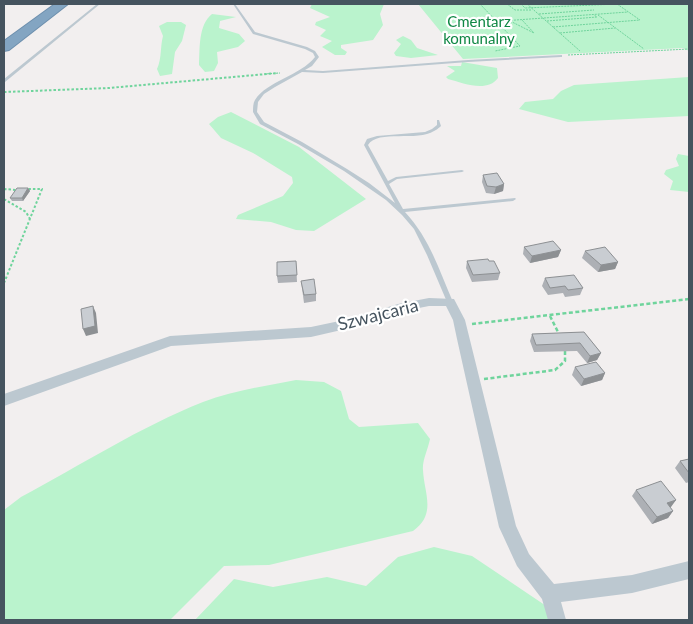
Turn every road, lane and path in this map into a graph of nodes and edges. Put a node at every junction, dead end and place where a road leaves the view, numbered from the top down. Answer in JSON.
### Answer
{"nodes":[{"id":1,"x":49,"y":4,"type":"edge"},
{"id":2,"x":62,"y":4,"type":"edge"},
{"id":3,"x":99,"y":4,"type":"edge"},
{"id":4,"x":234,"y":4,"type":"edge"},
{"id":5,"x":480,"y":4,"type":"edge"},
{"id":6,"x":507,"y":4,"type":"edge"},
{"id":7,"x":521,"y":4,"type":"edge"},
{"id":8,"x":527,"y":4,"type":"edge"},
{"id":9,"x":564,"y":4,"type":"edge"},
{"id":10,"x":587,"y":4,"type":"edge"},
{"id":11,"x":617,"y":4,"type":"edge"},
{"id":12,"x":566,"y":6,"type":"junction"},
{"id":13,"x":531,"y":7,"type":"junction"},
{"id":14,"x":533,"y":10,"type":"junction"},
{"id":15,"x":594,"y":10,"type":"junction"},
{"id":16,"x":628,"y":12,"type":"junction"},
{"id":17,"x":539,"y":14,"type":"junction"},
{"id":18,"x":593,"y":14,"type":"junction"},
{"id":19,"x":598,"y":14,"type":"junction"},
{"id":20,"x":570,"y":16,"type":"junction"},
{"id":21,"x":543,"y":18,"type":"junction"},
{"id":22,"x":574,"y":19,"type":"junction"},
{"id":23,"x":522,"y":20,"type":"junction"},
{"id":24,"x":547,"y":21,"type":"junction"},
{"id":25,"x":577,"y":22,"type":"dead end"},
{"id":26,"x":608,"y":22,"type":"junction"},
{"id":27,"x":553,"y":27,"type":"junction"},
{"id":28,"x":616,"y":28,"type":"junction"},
{"id":29,"x":560,"y":33,"type":"junction"},
{"id":30,"x":4,"y":36,"type":"edge"},
{"id":31,"x":4,"y":47,"type":"edge"},
{"id":32,"x":644,"y":49,"type":"dead end"},
{"id":33,"x":689,"y":49,"type":"edge"},
{"id":34,"x":580,"y":51,"type":"dead end"},
{"id":35,"x":561,"y":56,"type":"joint"},
{"id":36,"x":480,"y":60,"type":"junction"},
{"id":37,"x":302,"y":71,"type":"junction"},
{"id":38,"x":4,"y":81,"type":"edge"},
{"id":39,"x":4,"y":92,"type":"edge"},
{"id":40,"x":438,"y":121,"type":"dead end"},
{"id":41,"x":462,"y":171,"type":"dead end"},
{"id":42,"x":387,"y":183,"type":"junction"},
{"id":43,"x":4,"y":185,"type":"edge"},
{"id":44,"x":4,"y":190,"type":"edge"},
{"id":45,"x":4,"y":198,"type":"edge"},
{"id":46,"x":513,"y":198,"type":"dead end"},
{"id":47,"x":402,"y":211,"type":"junction"},
{"id":48,"x":30,"y":219,"type":"junction"},
{"id":49,"x":4,"y":283,"type":"edge"},
{"id":50,"x":689,"y":299,"type":"edge"},
{"id":51,"x":450,"y":302,"type":"junction"},
{"id":52,"x":550,"y":316,"type":"junction"},
{"id":53,"x":460,"y":326,"type":"junction"},
{"id":54,"x":561,"y":338,"type":"edge"},
{"id":55,"x":564,"y":345,"type":"edge"},
{"id":56,"x":473,"y":382,"type":"junction"},
{"id":57,"x":4,"y":400,"type":"edge"},
{"id":58,"x":689,"y":570,"type":"edge"},
{"id":59,"x":550,"y":594,"type":"junction"},
{"id":60,"x":557,"y":620,"type":"edge"}],
"edges":[{"from":1,"to":30,"type":"highway"},
{"from":2,"to":31,"type":"highway"},
{"from":3,"to":38,"type":"lane"},
{"from":4,"to":37,"type":"lane"},
{"from":5,"to":36,"type":"path"},
{"from":6,"to":14,"type":"path"},
{"from":7,"to":13,"type":"path"},
{"from":8,"to":13,"type":"path"},
{"from":9,"to":12,"type":"path"},
{"from":10,"to":11,"type":"path"},
{"from":10,"to":12,"type":"path"},
{"from":10,"to":15,"type":"path"},
{"from":11,"to":16,"type":"path"},
{"from":12,"to":13,"type":"path"},
{"from":13,"to":14,"type":"path"},
{"from":14,"to":17,"type":"path"},
{"from":15,"to":17,"type":"path"},
{"from":15,"to":19,"type":"path"},
{"from":16,"to":19,"type":"path"},
{"from":16,"to":26,"type":"path"},
{"from":17,"to":21,"type":"path"},
{"from":18,"to":19,"type":"path"},
{"from":18,"to":20,"type":"path"},
{"from":18,"to":22,"type":"path"},
{"from":19,"to":26,"type":"path"},
{"from":20,"to":21,"type":"path"},
{"from":20,"to":22,"type":"path"},
{"from":21,"to":23,"type":"path"},
{"from":21,"to":24,"type":"path"},
{"from":22,"to":24,"type":"path"},
{"from":22,"to":25,"type":"path"},
{"from":23,"to":23,"type":"path"},
{"from":24,"to":27,"type":"path"},
{"from":26,"to":27,"type":"path"},
{"from":26,"to":28,"type":"path"},
{"from":27,"to":29,"type":"path"},
{"from":28,"to":29,"type":"path"},
{"from":28,"to":32,"type":"path"},
{"from":29,"to":34,"type":"path"},
{"from":33,"to":35,"type":"path"},
{"from":35,"to":36,"type":"lane"},
{"from":36,"to":37,"type":"lane"},
{"from":37,"to":39,"type":"path"},
{"from":37,"to":47,"type":"lane"},
{"from":40,"to":42,"type":"lane"},
{"from":41,"to":42,"type":"lane"},
{"from":42,"to":47,"type":"lane"},
{"from":43,"to":44,"type":"path"},
{"from":44,"to":48,"type":"path"},
{"from":45,"to":48,"type":"path"},
{"from":46,"to":47,"type":"lane"},
{"from":47,"to":51,"type":"lane"},
{"from":48,"to":49,"type":"path"},
{"from":50,"to":52,"type":"path"},
{"from":51,"to":53,"type":"street"},
{"from":51,"to":57,"type":"street","name":"Szwajcaria"},
{"from":52,"to":53,"type":"path"},
{"from":52,"to":54,"type":"path"},
{"from":53,"to":56,"type":"street"},
{"from":55,"to":56,"type":"path"},
{"from":56,"to":59,"type":"street"},
{"from":58,"to":59,"type":"street"},
{"from":59,"to":60,"type":"street"}]}
